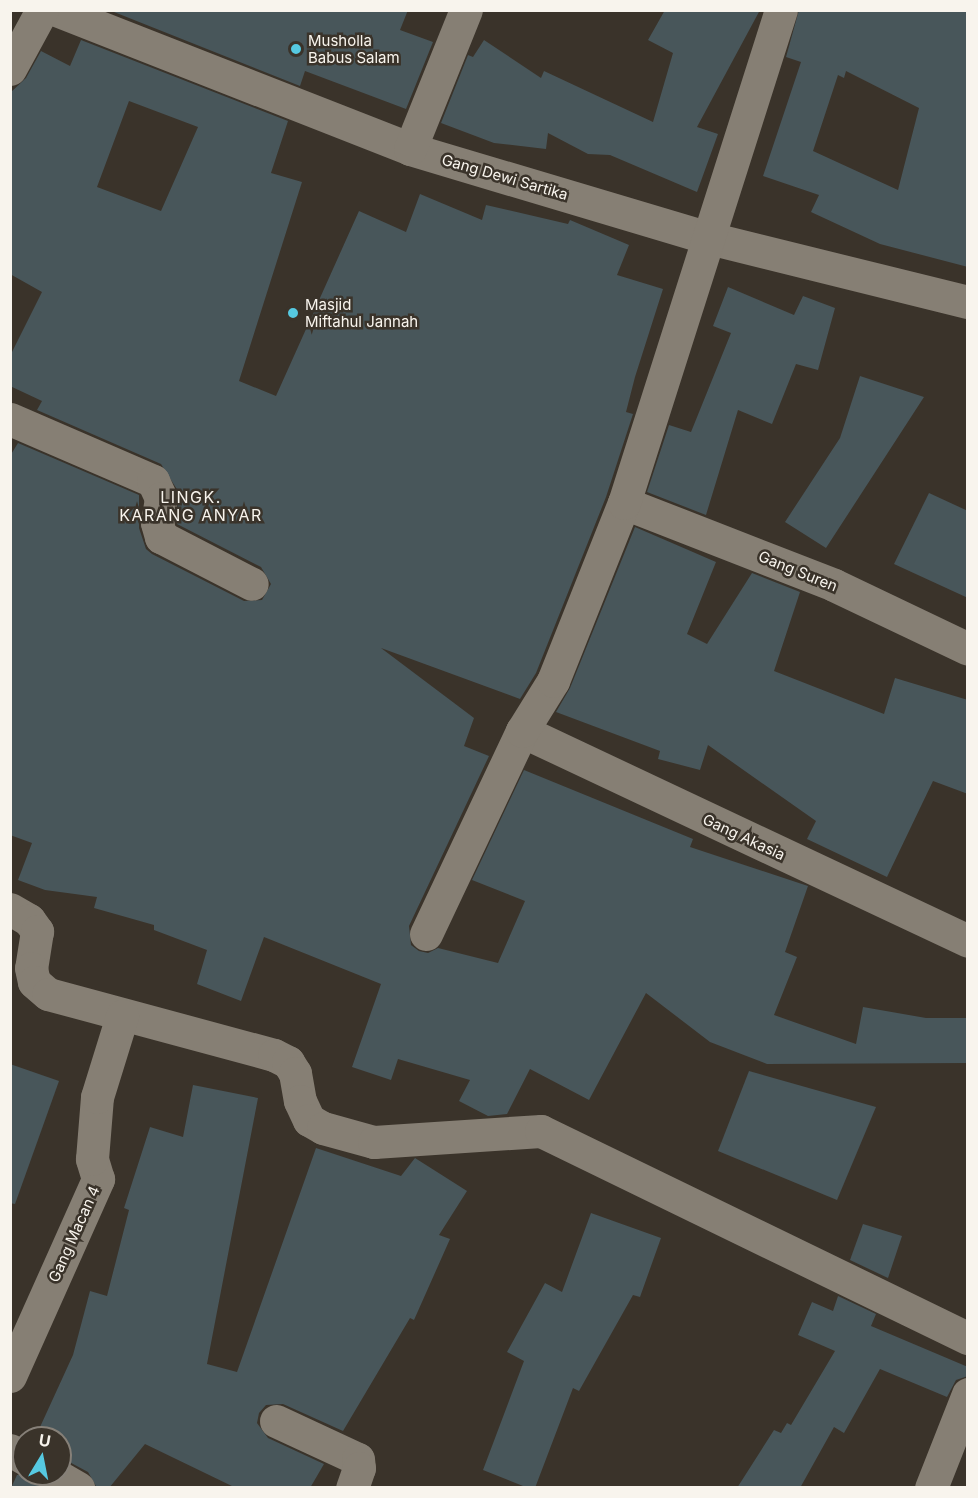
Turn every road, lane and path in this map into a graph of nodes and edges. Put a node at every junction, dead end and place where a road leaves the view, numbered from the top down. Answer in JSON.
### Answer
{"nodes":[{"id":1,"x":42,"y":10,"type":"edge"},
{"id":2,"x":56,"y":10,"type":"edge"},
{"id":3,"x":466,"y":10,"type":"edge"},
{"id":4,"x":781,"y":10,"type":"edge"},
{"id":5,"x":10,"y":69,"type":"edge"},
{"id":6,"x":410,"y":149,"type":"junction"},
{"id":7,"x":709,"y":238,"type":"junction"},
{"id":8,"x":968,"y":302,"type":"edge"},
{"id":9,"x":10,"y":419,"type":"edge"},
{"id":10,"x":624,"y":503,"type":"junction"},
{"id":11,"x":252,"y":584,"type":"dead end"},
{"id":12,"x":968,"y":649,"type":"edge"},
{"id":13,"x":522,"y":731,"type":"junction"},
{"id":14,"x":10,"y":909,"type":"edge"},
{"id":15,"x":426,"y":934,"type":"dead end"},
{"id":16,"x":968,"y":941,"type":"edge"},
{"id":17,"x":122,"y":1016,"type":"junction"},
{"id":18,"x":968,"y":1338,"type":"edge"},
{"id":19,"x":10,"y":1377,"type":"edge"},
{"id":20,"x":968,"y":1394,"type":"edge"},
{"id":21,"x":276,"y":1421,"type":"dead end"},
{"id":22,"x":355,"y":1478,"type":"edge"},
{"id":23,"x":931,"y":1488,"type":"edge"}],
"edges":[{"from":1,"to":5,"type":"street"},
{"from":2,"to":6,"type":"street","name":"Gang Dewi Sartika"},
{"from":3,"to":6,"type":"street"},
{"from":4,"to":7,"type":"street"},
{"from":6,"to":7,"type":"street","name":"Gang Dewi Sartika"},
{"from":7,"to":8,"type":"street","name":"Gang Dewi Sartika"},
{"from":7,"to":10,"type":"street"},
{"from":9,"to":11,"type":"street"},
{"from":10,"to":12,"type":"street","name":"Gang Suren"},
{"from":10,"to":13,"type":"street"},
{"from":13,"to":15,"type":"street"},
{"from":13,"to":16,"type":"street","name":"Gang Akasia"},
{"from":14,"to":17,"type":"street"},
{"from":17,"to":18,"type":"street"},
{"from":17,"to":19,"type":"street","name":"Gang Macan 4"},
{"from":20,"to":23,"type":"street"},
{"from":21,"to":22,"type":"street"}]}
